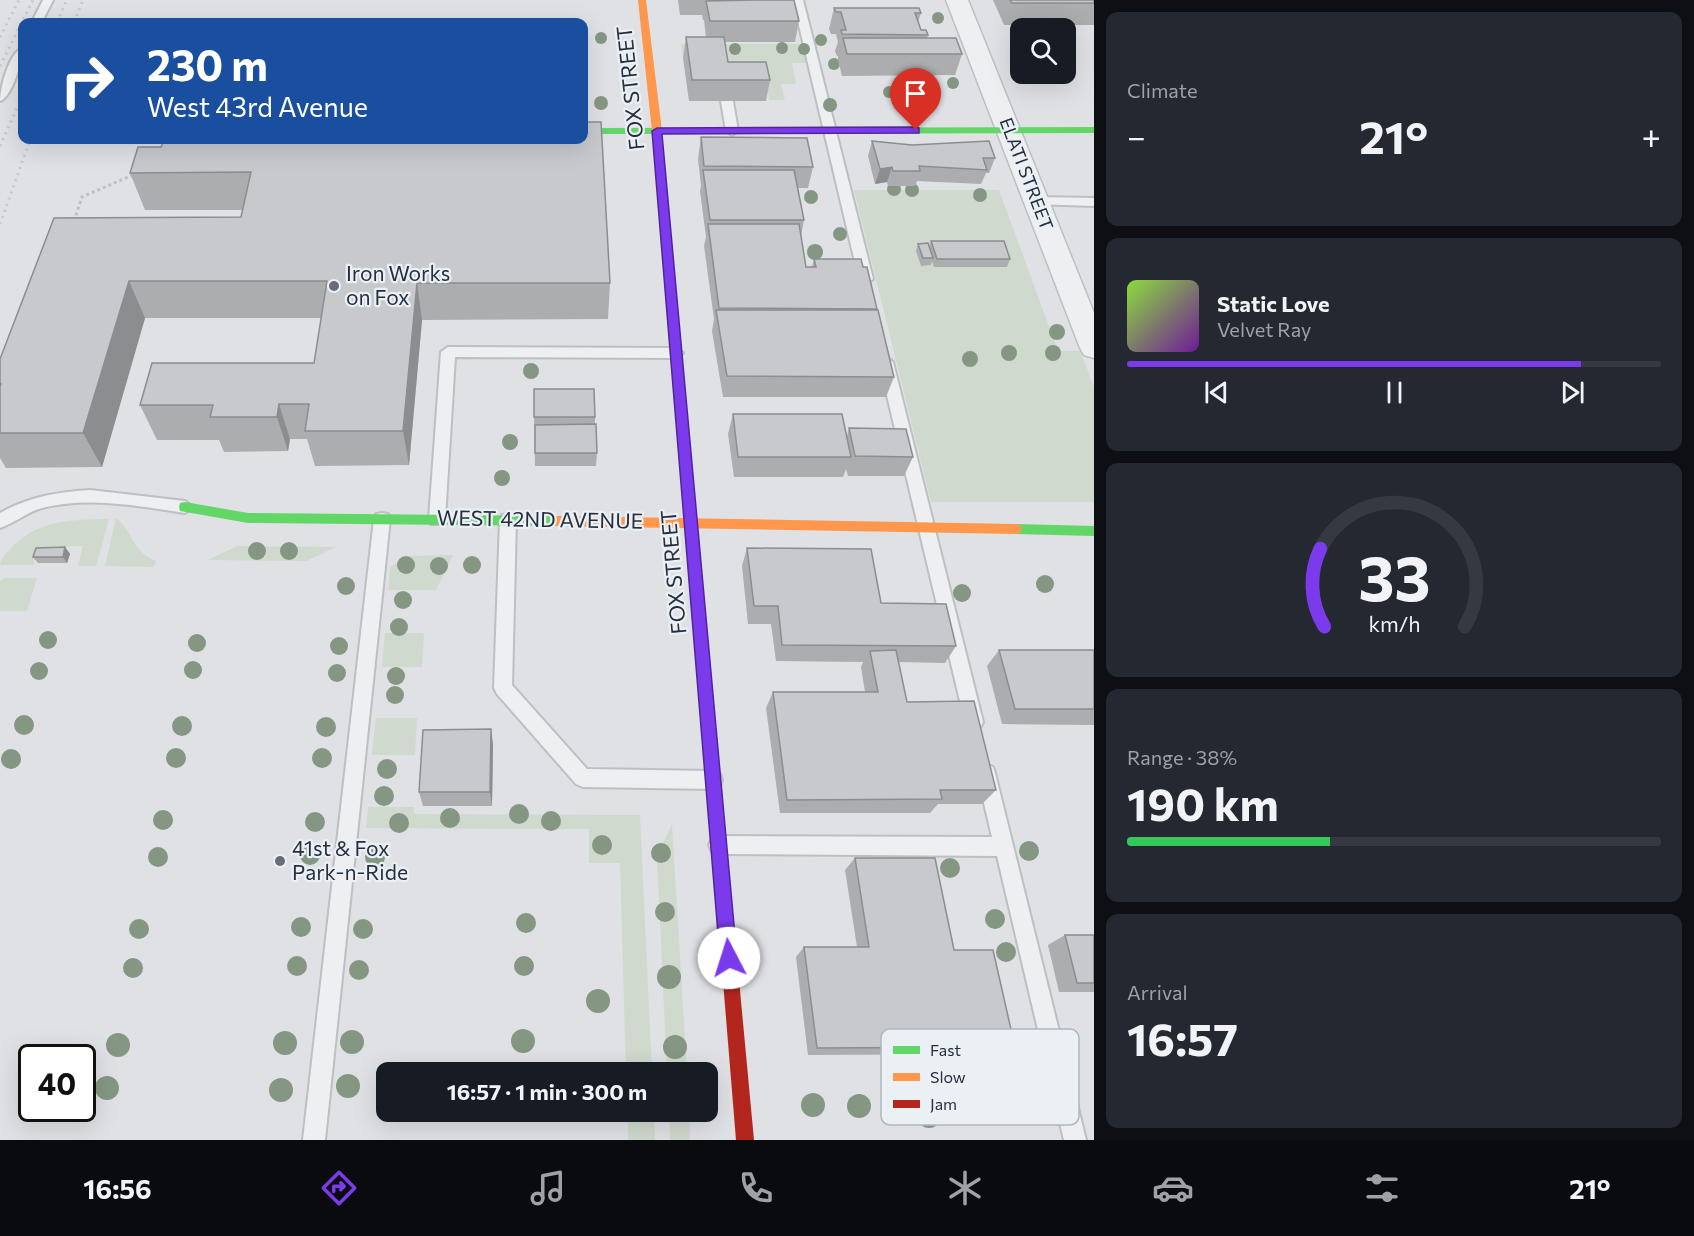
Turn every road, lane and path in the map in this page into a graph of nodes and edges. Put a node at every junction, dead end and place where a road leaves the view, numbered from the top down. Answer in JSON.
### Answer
{"nodes":[{"id":1,"x":48,"y":0,"type":"edge"},
{"id":2,"x":642,"y":0,"type":"edge"},
{"id":3,"x":798,"y":0,"type":"edge"},
{"id":4,"x":957,"y":0,"type":"edge"},
{"id":5,"x":39,"y":18,"type":"edge"},
{"id":6,"x":18,"y":60,"type":"edge"},
{"id":7,"x":0,"y":98,"type":"edge"},
{"id":8,"x":727,"y":101,"type":"edge"},
{"id":9,"x":1008,"y":130,"type":"junction"},
{"id":10,"x":1094,"y":130,"type":"edge"},
{"id":11,"x":588,"y":131,"type":"edge"},
{"id":12,"x":657,"y":131,"type":"junction"},
{"id":13,"x":732,"y":131,"type":"junction"},
{"id":14,"x":830,"y":131,"type":"junction"},
{"id":15,"x":144,"y":170,"type":"edge"},
{"id":16,"x":1036,"y":201,"type":"junction"},
{"id":17,"x":1094,"y":201,"type":"edge"},
{"id":18,"x":70,"y":231,"type":"edge"},
{"id":19,"x":871,"y":299,"type":"edge"},
{"id":20,"x":881,"y":344,"type":"edge"},
{"id":21,"x":1094,"y":348,"type":"edge"},
{"id":22,"x":676,"y":353,"type":"junction"},
{"id":23,"x":185,"y":507,"type":"joint"},
{"id":24,"x":382,"y":519,"type":"junction"},
{"id":25,"x":437,"y":519,"type":"junction"},
{"id":26,"x":508,"y":520,"type":"junction"},
{"id":27,"x":0,"y":521,"type":"edge"},
{"id":28,"x":691,"y":522,"type":"junction"},
{"id":29,"x":926,"y":527,"type":"junction"},
{"id":30,"x":1094,"y":531,"type":"edge"},
{"id":31,"x":713,"y":780,"type":"junction"},
{"id":32,"x":719,"y":845,"type":"junction"},
{"id":33,"x":1004,"y":847,"type":"junction"},
{"id":34,"x":1048,"y":1029,"type":"edge"},
{"id":35,"x":1071,"y":1125,"type":"edge"},
{"id":36,"x":314,"y":1140,"type":"edge"},
{"id":37,"x":745,"y":1140,"type":"edge"},
{"id":38,"x":1075,"y":1140,"type":"edge"}],
"edges":[{"from":1,"to":5,"type":"lane"},
{"from":2,"to":12,"type":"street","name":"FOX STREET"},
{"from":3,"to":14,"type":"lane"},
{"from":4,"to":9,"type":"street","name":"ELATI STREET"},
{"from":6,"to":7,"type":"lane"},
{"from":8,"to":13,"type":"lane"},
{"from":9,"to":10,"type":"street"},
{"from":9,"to":14,"type":"street"},
{"from":9,"to":16,"type":"street","name":"ELATI STREET"},
{"from":11,"to":12,"type":"street"},
{"from":12,"to":13,"type":"street"},
{"from":12,"to":22,"type":"street","name":"FOX STREET"},
{"from":13,"to":14,"type":"street"},
{"from":14,"to":19,"type":"lane"},
{"from":15,"to":18,"type":"path"},
{"from":16,"to":17,"type":"lane"},
{"from":16,"to":21,"type":"street","name":"ELATI STREET"},
{"from":20,"to":29,"type":"lane"},
{"from":22,"to":25,"type":"lane"},
{"from":22,"to":28,"type":"street","name":"FOX STREET"},
{"from":23,"to":24,"type":"street","name":"WEST 42ND AVENUE"},
{"from":23,"to":27,"type":"lane","name":"WEST 42ND AVENUE"},
{"from":24,"to":25,"type":"street","name":"WEST 42ND AVENUE"},
{"from":24,"to":36,"type":"lane"},
{"from":25,"to":26,"type":"street","name":"WEST 42ND AVENUE"},
{"from":26,"to":28,"type":"street","name":"WEST 42ND AVENUE"},
{"from":26,"to":31,"type":"lane"},
{"from":28,"to":29,"type":"street","name":"WEST 42ND AVENUE"},
{"from":28,"to":31,"type":"street","name":"FOX STREET"},
{"from":29,"to":30,"type":"street","name":"WEST 42ND AVENUE"},
{"from":29,"to":33,"type":"lane"},
{"from":31,"to":32,"type":"street","name":"FOX STREET"},
{"from":32,"to":33,"type":"lane"},
{"from":32,"to":37,"type":"street","name":"FOX STREET"},
{"from":33,"to":34,"type":"lane"},
{"from":35,"to":38,"type":"lane"}]}
